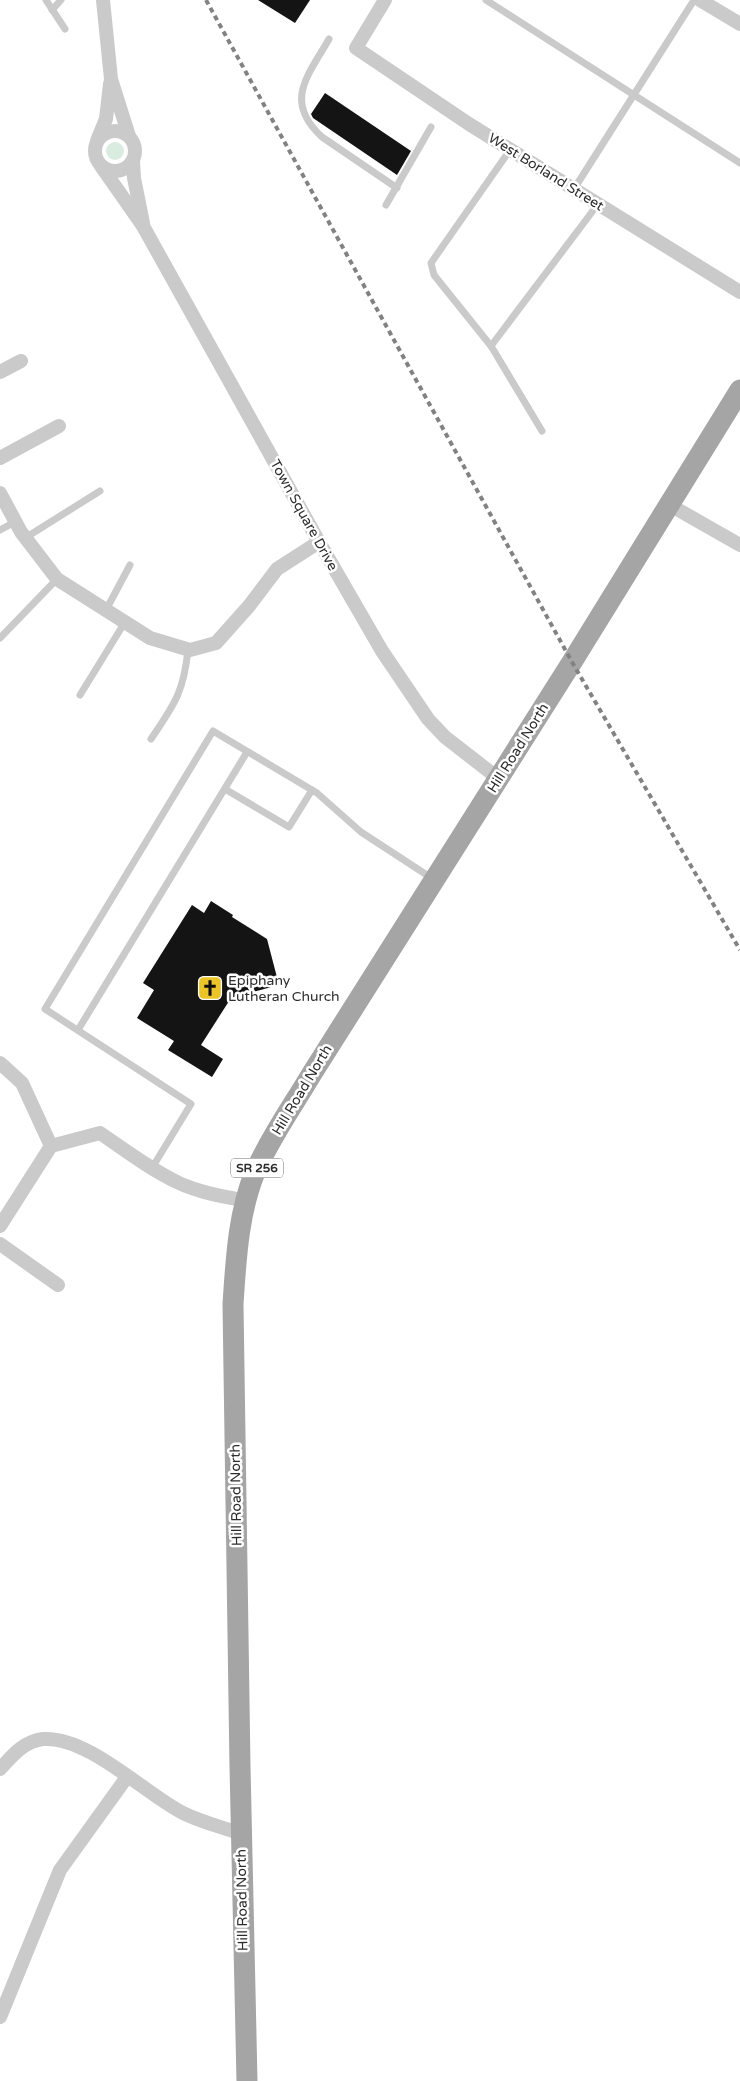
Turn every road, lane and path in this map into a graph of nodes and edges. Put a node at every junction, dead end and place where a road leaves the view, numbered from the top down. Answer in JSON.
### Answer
{"nodes":[{"id":1,"x":46,"y":0,"type":"edge"},
{"id":2,"x":61,"y":0,"type":"edge"},
{"id":3,"x":103,"y":0,"type":"edge"},
{"id":4,"x":385,"y":0,"type":"edge"},
{"id":5,"x":486,"y":0,"type":"edge"},
{"id":6,"x":694,"y":0,"type":"edge"},
{"id":7,"x":700,"y":0,"type":"edge"},
{"id":8,"x":52,"y":10,"type":"junction"},
{"id":9,"x":740,"y":24,"type":"edge"},
{"id":10,"x":64,"y":29,"type":"dead end"},
{"id":11,"x":329,"y":39,"type":"dead end"},
{"id":12,"x":111,"y":78,"type":"junction"},
{"id":13,"x":633,"y":95,"type":"junction"},
{"id":14,"x":431,"y":127,"type":"dead end"},
{"id":15,"x":129,"y":136,"type":"junction"},
{"id":16,"x":97,"y":141,"type":"junction"},
{"id":17,"x":510,"y":150,"type":"junction"},
{"id":18,"x":133,"y":161,"type":"junction"},
{"id":19,"x":740,"y":163,"type":"edge"},
{"id":20,"x":101,"y":166,"type":"junction"},
{"id":21,"x":397,"y":188,"type":"junction"},
{"id":22,"x":574,"y":189,"type":"junction"},
{"id":23,"x":598,"y":204,"type":"junction"},
{"id":24,"x":386,"y":205,"type":"dead end"},
{"id":25,"x":143,"y":226,"type":"junction"},
{"id":26,"x":740,"y":292,"type":"edge"},
{"id":27,"x":491,"y":346,"type":"junction"},
{"id":28,"x":21,"y":361,"type":"dead end"},
{"id":29,"x":0,"y":372,"type":"edge"},
{"id":30,"x":740,"y":390,"type":"edge"},
{"id":31,"x":59,"y":426,"type":"dead end"},
{"id":32,"x":542,"y":431,"type":"dead end"},
{"id":33,"x":0,"y":458,"type":"edge"},
{"id":34,"x":100,"y":491,"type":"dead end"},
{"id":35,"x":0,"y":493,"type":"edge"},
{"id":36,"x":668,"y":504,"type":"junction"},
{"id":37,"x":15,"y":522,"type":"junction"},
{"id":38,"x":0,"y":530,"type":"edge"},
{"id":39,"x":25,"y":538,"type":"junction"},
{"id":40,"x":319,"y":542,"type":"junction"},
{"id":41,"x":740,"y":545,"type":"edge"},
{"id":42,"x":130,"y":565,"type":"dead end"},
{"id":43,"x":57,"y":579,"type":"junction"},
{"id":44,"x":106,"y":610,"type":"junction"},
{"id":45,"x":126,"y":622,"type":"junction"},
{"id":46,"x":0,"y":638,"type":"edge"},
{"id":47,"x":188,"y":649,"type":"junction"},
{"id":48,"x":80,"y":695,"type":"dead end"},
{"id":49,"x":151,"y":739,"type":"dead end"},
{"id":50,"x":247,"y":752,"type":"junction"},
{"id":51,"x":499,"y":778,"type":"junction"},
{"id":52,"x":225,"y":789,"type":"junction"},
{"id":53,"x":312,"y":790,"type":"junction"},
{"id":54,"x":435,"y":880,"type":"junction"},
{"id":55,"x":78,"y":1030,"type":"junction"},
{"id":56,"x":0,"y":1063,"type":"edge"},
{"id":57,"x":51,"y":1146,"type":"junction"},
{"id":58,"x":152,"y":1168,"type":"junction"},
{"id":59,"x":246,"y":1201,"type":"junction"},
{"id":60,"x":0,"y":1226,"type":"edge"},
{"id":61,"x":0,"y":1244,"type":"edge"},
{"id":62,"x":58,"y":1284,"type":"dead end"},
{"id":63,"x":0,"y":1769,"type":"edge"},
{"id":64,"x":127,"y":1777,"type":"junction"},
{"id":65,"x":241,"y":1834,"type":"junction"},
{"id":66,"x":0,"y":2017,"type":"edge"},
{"id":67,"x":246,"y":2081,"type":"edge"}],
"edges":[{"from":1,"to":8,"type":"lane"},
{"from":2,"to":8,"type":"lane"},
{"from":3,"to":12,"type":"street","name":"Town Square Drive"},
{"from":4,"to":17,"type":"street","name":"West Borland Street"},
{"from":5,"to":13,"type":"lane"},
{"from":6,"to":13,"type":"lane"},
{"from":7,"to":9,"type":"street"},
{"from":8,"to":10,"type":"lane"},
{"from":11,"to":21,"type":"lane"},
{"from":12,"to":15,"type":"street","name":"Town Square Drive"},
{"from":12,"to":16,"type":"street","name":"Town Square Drive"},
{"from":13,"to":19,"type":"lane"},
{"from":13,"to":22,"type":"lane"},
{"from":14,"to":21,"type":"lane"},
{"from":15,"to":16,"type":"street"},
{"from":15,"to":18,"type":"street","name":"Town Square Drive"},
{"from":16,"to":20,"type":"street","name":"Town Square Drive"},
{"from":17,"to":22,"type":"street","name":"West Borland Street"},
{"from":17,"to":27,"type":"lane"},
{"from":18,"to":20,"type":"street"},
{"from":18,"to":25,"type":"street","name":"Town Square Drive"},
{"from":20,"to":25,"type":"street","name":"Town Square Drive"},
{"from":21,"to":24,"type":"lane"},
{"from":22,"to":23,"type":"street","name":"West Borland Street"},
{"from":23,"to":26,"type":"street","name":"West Borland Street"},
{"from":23,"to":27,"type":"lane"},
{"from":25,"to":40,"type":"street","name":"Town Square Drive"},
{"from":27,"to":32,"type":"lane"},
{"from":28,"to":29,"type":"street"},
{"from":30,"to":36,"type":"main road","name":"Hill Road North","number":"SR 256"},
{"from":31,"to":33,"type":"street"},
{"from":34,"to":39,"type":"lane"},
{"from":35,"to":37,"type":"street"},
{"from":36,"to":41,"type":"street"},
{"from":36,"to":51,"type":"main road","name":"Hill Road North","number":"SR 256"},
{"from":37,"to":38,"type":"lane"},
{"from":37,"to":39,"type":"street"},
{"from":39,"to":43,"type":"street"},
{"from":40,"to":47,"type":"street"},
{"from":40,"to":51,"type":"street","name":"Town Square Drive"},
{"from":42,"to":44,"type":"lane"},
{"from":43,"to":44,"type":"street"},
{"from":43,"to":46,"type":"lane"},
{"from":44,"to":45,"type":"street"},
{"from":45,"to":47,"type":"street"},
{"from":45,"to":48,"type":"lane"},
{"from":47,"to":49,"type":"lane"},
{"from":50,"to":52,"type":"lane"},
{"from":50,"to":53,"type":"lane"},
{"from":50,"to":55,"type":"lane"},
{"from":51,"to":54,"type":"main road","name":"Hill Road North","number":"SR 256"},
{"from":52,"to":53,"type":"lane"},
{"from":52,"to":55,"type":"lane"},
{"from":53,"to":54,"type":"lane"},
{"from":54,"to":59,"type":"main road","name":"Hill Road North","number":"SR 256"},
{"from":55,"to":58,"type":"lane"},
{"from":56,"to":57,"type":"street"},
{"from":57,"to":58,"type":"street"},
{"from":57,"to":60,"type":"street"},
{"from":58,"to":59,"type":"street"},
{"from":59,"to":65,"type":"main road","name":"Hill Road North","number":"SR 256"},
{"from":61,"to":62,"type":"street"},
{"from":63,"to":64,"type":"street"},
{"from":64,"to":65,"type":"street"},
{"from":64,"to":66,"type":"street"},
{"from":65,"to":67,"type":"main road","name":"Hill Road North","number":"SR 256"}]}
